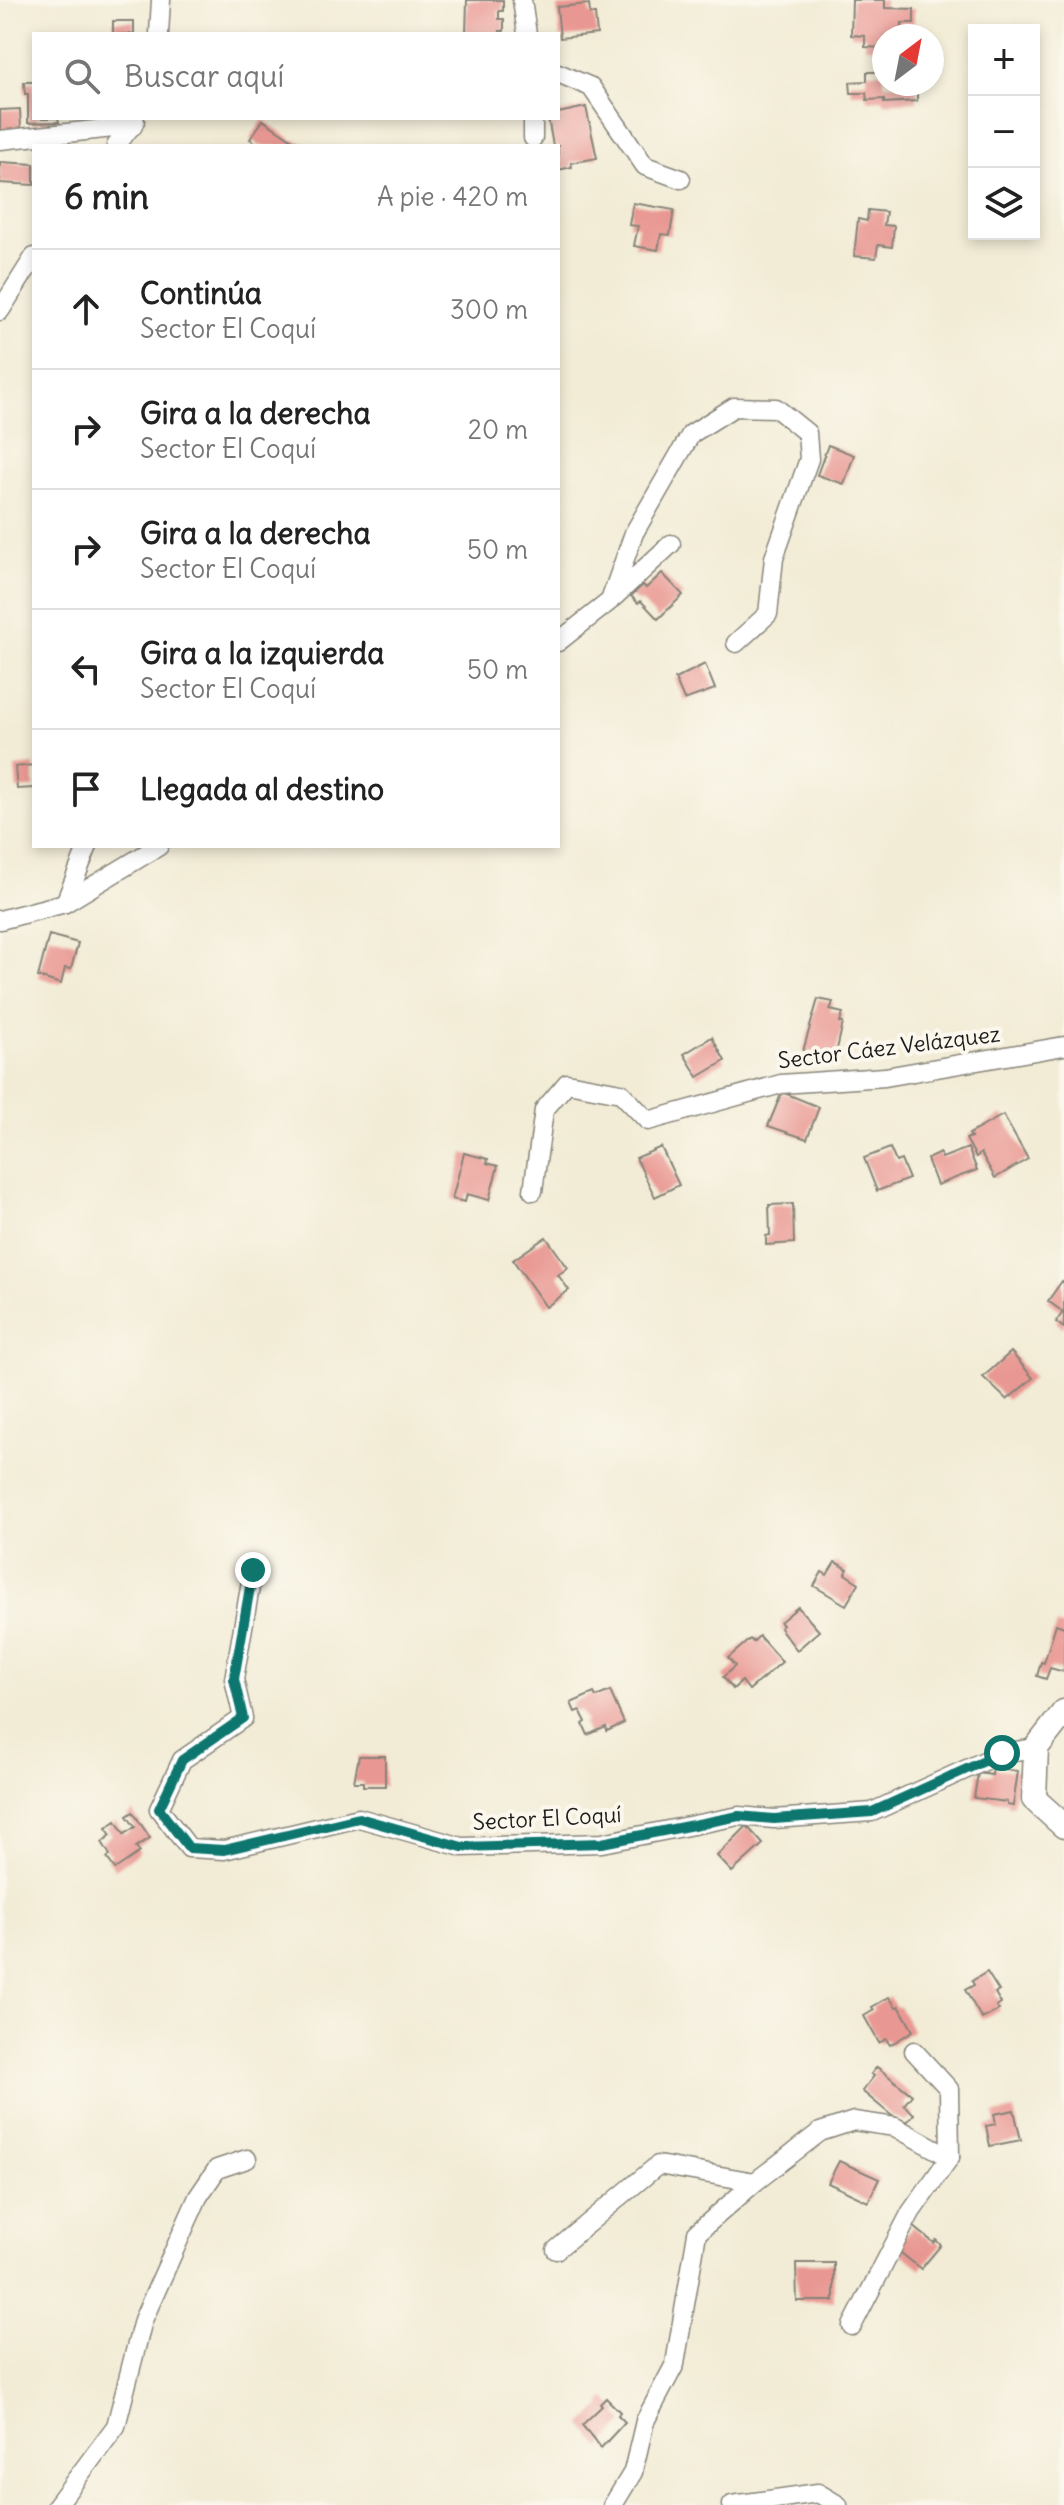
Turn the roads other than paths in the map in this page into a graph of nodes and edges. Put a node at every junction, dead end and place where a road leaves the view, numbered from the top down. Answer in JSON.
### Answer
{"nodes":[{"id":1,"x":161,"y":0,"type":"edge"},
{"id":2,"x":522,"y":0,"type":"edge"},
{"id":3,"x":159,"y":32,"type":"edge"},
{"id":4,"x":527,"y":32,"type":"edge"},
{"id":5,"x":560,"y":74,"type":"edge"},
{"id":6,"x":533,"y":120,"type":"edge"},
{"id":7,"x":135,"y":122,"type":"edge"},
{"id":8,"x":533,"y":138,"type":"dead end"},
{"id":9,"x":0,"y":140,"type":"edge"},
{"id":10,"x":118,"y":144,"type":"edge"},
{"id":11,"x":681,"y":179,"type":"dead end"},
{"id":12,"x":32,"y":260,"type":"edge"},
{"id":13,"x":0,"y":311,"type":"edge"},
{"id":14,"x":671,"y":544,"type":"dead end"},
{"id":15,"x":610,"y":601,"type":"junction"},
{"id":16,"x":560,"y":640,"type":"edge"},
{"id":17,"x":736,"y":643,"type":"dead end"},
{"id":18,"x":87,"y":848,"type":"edge"},
{"id":19,"x":156,"y":848,"type":"edge"},
{"id":20,"x":65,"y":903,"type":"junction"},
{"id":21,"x":0,"y":920,"type":"edge"},
{"id":22,"x":1064,"y":1046,"type":"edge"},
{"id":23,"x":533,"y":1191,"type":"dead end"},
{"id":24,"x":253,"y":1570,"type":"dead end"},
{"id":25,"x":1064,"y":1712,"type":"edge"},
{"id":26,"x":1036,"y":1748,"type":"junction"},
{"id":27,"x":1064,"y":1826,"type":"edge"},
{"id":28,"x":914,"y":2051,"type":"dead end"},
{"id":29,"x":950,"y":2157,"type":"junction"},
{"id":30,"x":247,"y":2159,"type":"dead end"},
{"id":31,"x":755,"y":2182,"type":"junction"},
{"id":32,"x":556,"y":2250,"type":"dead end"},
{"id":33,"x":852,"y":2326,"type":"dead end"},
{"id":34,"x":57,"y":2505,"type":"edge"},
{"id":35,"x":613,"y":2505,"type":"edge"},
{"id":36,"x":732,"y":2505,"type":"edge"},
{"id":37,"x":838,"y":2505,"type":"edge"}],
"edges":[{"from":1,"to":3,"type":"street"},
{"from":2,"to":4,"type":"street"},
{"from":5,"to":11,"type":"street"},
{"from":6,"to":8,"type":"street"},
{"from":7,"to":9,"type":"street"},
{"from":7,"to":10,"type":"street"},
{"from":12,"to":13,"type":"street"},
{"from":14,"to":15,"type":"street"},
{"from":15,"to":16,"type":"street"},
{"from":15,"to":17,"type":"street"},
{"from":18,"to":20,"type":"street"},
{"from":19,"to":20,"type":"street"},
{"from":20,"to":21,"type":"street"},
{"from":22,"to":23,"type":"street","name":"Sector Cáez Velázquez"},
{"from":24,"to":26,"type":"street","name":"Sector El Coquí"},
{"from":25,"to":26,"type":"street"},
{"from":26,"to":27,"type":"street"},
{"from":28,"to":29,"type":"street"},
{"from":29,"to":31,"type":"street"},
{"from":29,"to":33,"type":"street"},
{"from":30,"to":34,"type":"street"},
{"from":31,"to":32,"type":"street"},
{"from":31,"to":35,"type":"street"},
{"from":36,"to":37,"type":"street"}]}
